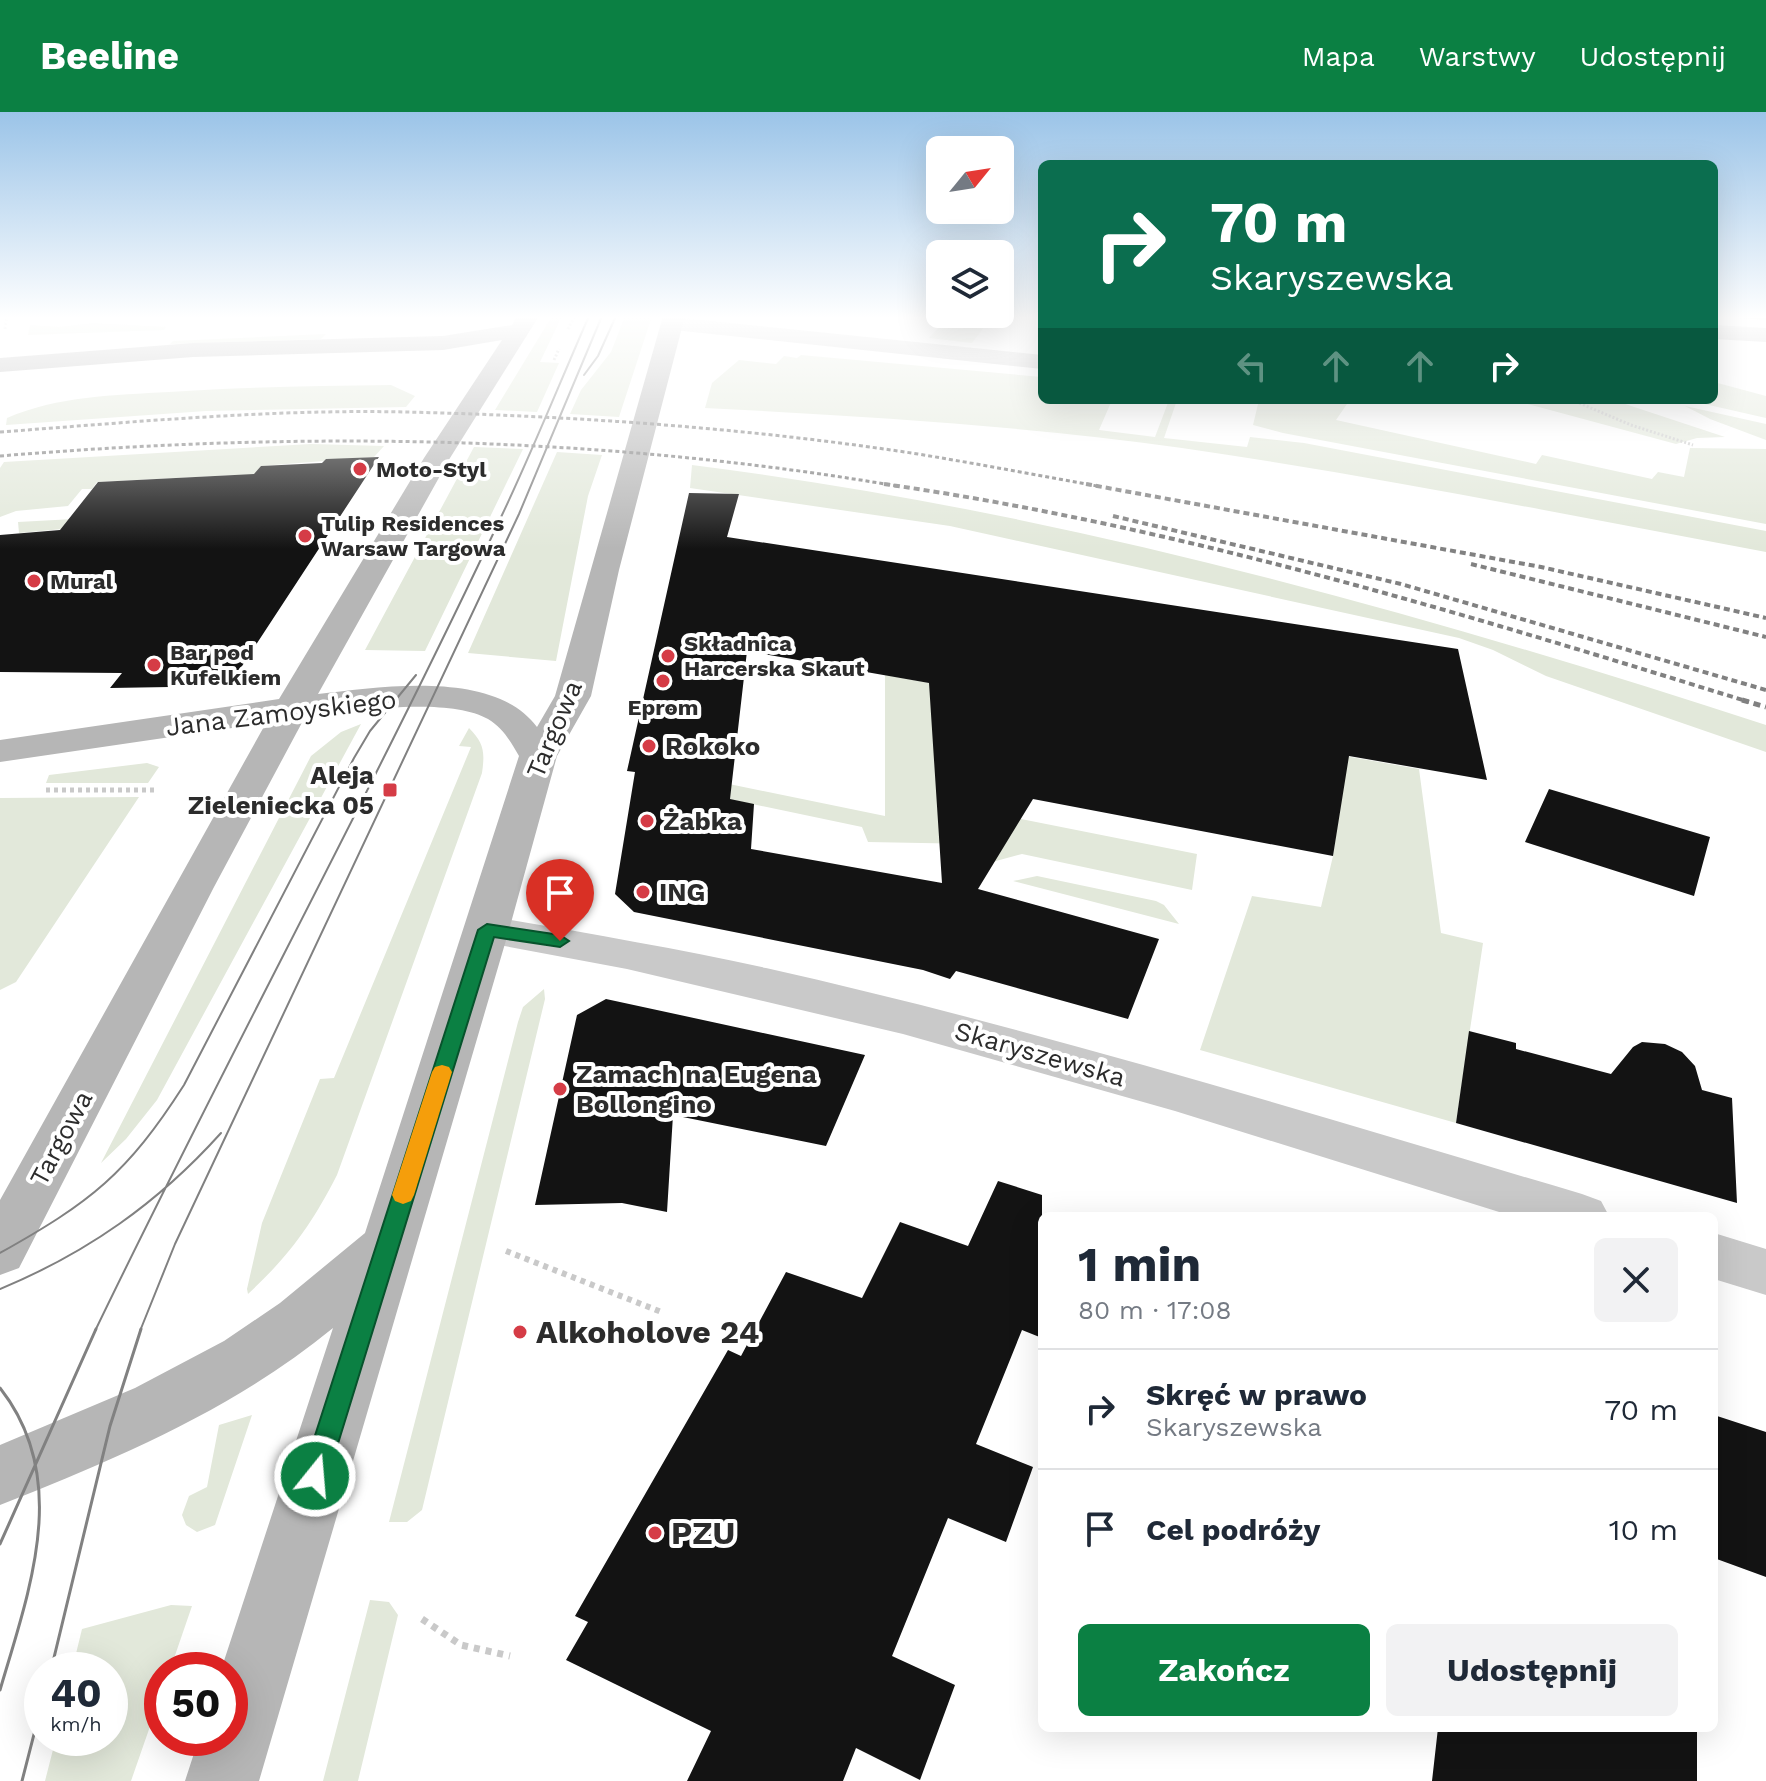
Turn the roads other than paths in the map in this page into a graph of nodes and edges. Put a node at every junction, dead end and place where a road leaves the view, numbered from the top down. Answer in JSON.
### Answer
{"nodes":[{"id":1,"x":477,"y":394,"type":"edge"},
{"id":2,"x":653,"y":394,"type":"edge"},
{"id":3,"x":292,"y":708,"type":"junction"},
{"id":4,"x":0,"y":751,"type":"edge"},
{"id":5,"x":538,"y":756,"type":"junction"},
{"id":6,"x":487,"y":930,"type":"junction"},
{"id":7,"x":1569,"y":1212,"type":"edge"},
{"id":8,"x":386,"y":1247,"type":"junction"},
{"id":9,"x":0,"y":1252,"type":"edge"},
{"id":10,"x":1718,"y":1257,"type":"edge"},
{"id":11,"x":1766,"y":1272,"type":"edge"},
{"id":12,"x":0,"y":1475,"type":"edge"},
{"id":13,"x":222,"y":1781,"type":"edge"}],
"edges":[{"from":1,"to":3,"type":"main road","name":"Targowa"},
{"from":2,"to":5,"type":"main road","name":"Targowa"},
{"from":3,"to":4,"type":"main road","name":"Jana Zamoyskiego"},
{"from":3,"to":5,"type":"main road","name":"Jana Zamoyskiego"},
{"from":3,"to":9,"type":"main road","name":"Targowa"},
{"from":5,"to":6,"type":"main road","name":"Targowa"},
{"from":6,"to":7,"type":"street","name":"Skaryszewska"},
{"from":6,"to":8,"type":"main road","name":"Targowa"},
{"from":8,"to":12,"type":"main road"},
{"from":8,"to":13,"type":"main road","name":"Targowa"},
{"from":10,"to":11,"type":"street"}]}
